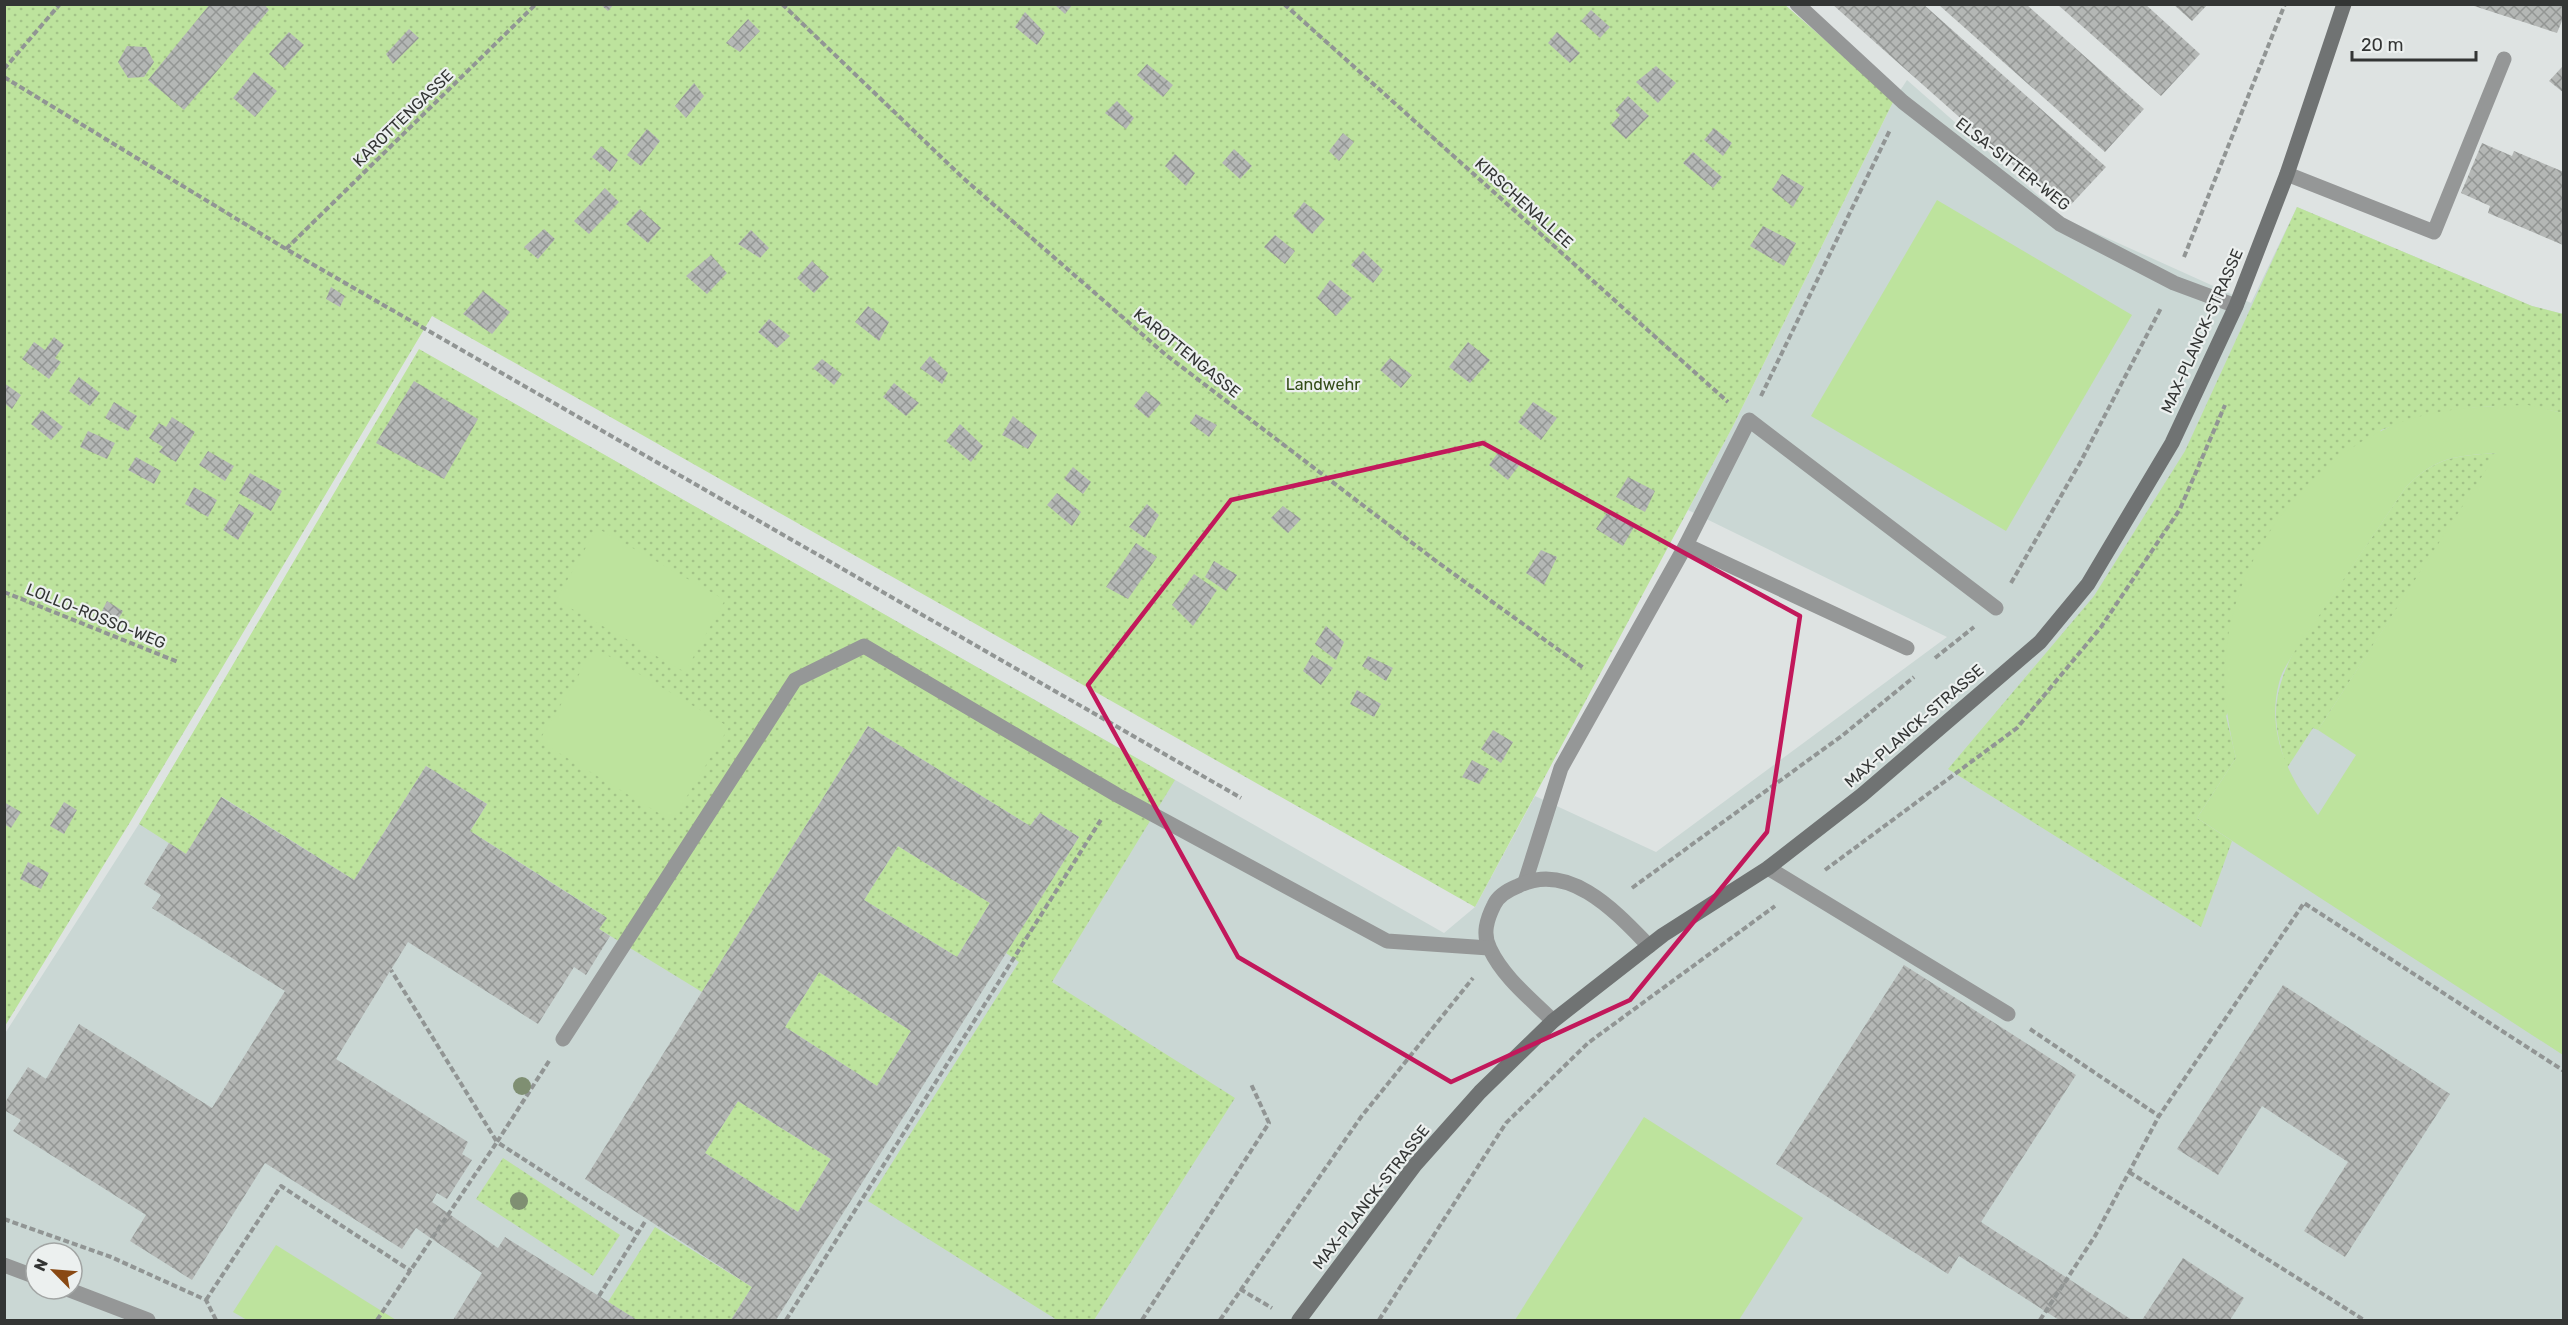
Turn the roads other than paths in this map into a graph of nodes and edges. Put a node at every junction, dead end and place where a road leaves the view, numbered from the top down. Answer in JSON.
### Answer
{"nodes":[{"id":1,"x":1797,"y":4,"type":"edge"},
{"id":2,"x":2344,"y":4,"type":"edge"},
{"id":3,"x":2504,"y":59,"type":"dead end"},
{"id":4,"x":2287,"y":174,"type":"junction"},
{"id":5,"x":2236,"y":306,"type":"junction"},
{"id":6,"x":1686,"y":545,"type":"junction"},
{"id":7,"x":1996,"y":608,"type":"road end"},
{"id":8,"x":1907,"y":648,"type":"dead end"},
{"id":9,"x":1768,"y":868,"type":"junction"},
{"id":10,"x":1525,"y":882,"type":"junction"},
{"id":11,"x":1649,"y":946,"type":"junction"},
{"id":12,"x":1491,"y":952,"type":"junction"},
{"id":13,"x":2008,"y":1014,"type":"road end"},
{"id":14,"x":1553,"y":1020,"type":"junction"},
{"id":15,"x":563,"y":1040,"type":"road end"},
{"id":16,"x":4,"y":1265,"type":"edge"},
{"id":17,"x":24,"y":1272,"type":"edge"},
{"id":18,"x":84,"y":1296,"type":"edge"},
{"id":19,"x":148,"y":1320,"type":"edge"},
{"id":20,"x":1299,"y":1320,"type":"edge"}],
"edges":[{"from":1,"to":5,"type":"lane","name":"ELSA-SITTER-WEG"},
{"from":2,"to":4,"type":"street","name":"MAX-PLANCK-STRASSE"},
{"from":3,"to":4,"type":"lane"},
{"from":4,"to":5,"type":"street","name":"MAX-PLANCK-STRASSE"},
{"from":5,"to":9,"type":"street","name":"MAX-PLANCK-STRASSE"},
{"from":6,"to":7,"type":"lane"},
{"from":6,"to":8,"type":"lane"},
{"from":6,"to":10,"type":"lane"},
{"from":9,"to":11,"type":"street","name":"MAX-PLANCK-STRASSE"},
{"from":9,"to":13,"type":"lane"},
{"from":10,"to":11,"type":"lane"},
{"from":10,"to":12,"type":"lane"},
{"from":11,"to":14,"type":"street","name":"MAX-PLANCK-STRASSE"},
{"from":12,"to":14,"type":"lane"},
{"from":12,"to":15,"type":"lane"},
{"from":14,"to":20,"type":"street","name":"MAX-PLANCK-STRASSE"},
{"from":16,"to":17,"type":"lane"},
{"from":18,"to":19,"type":"lane"}]}
